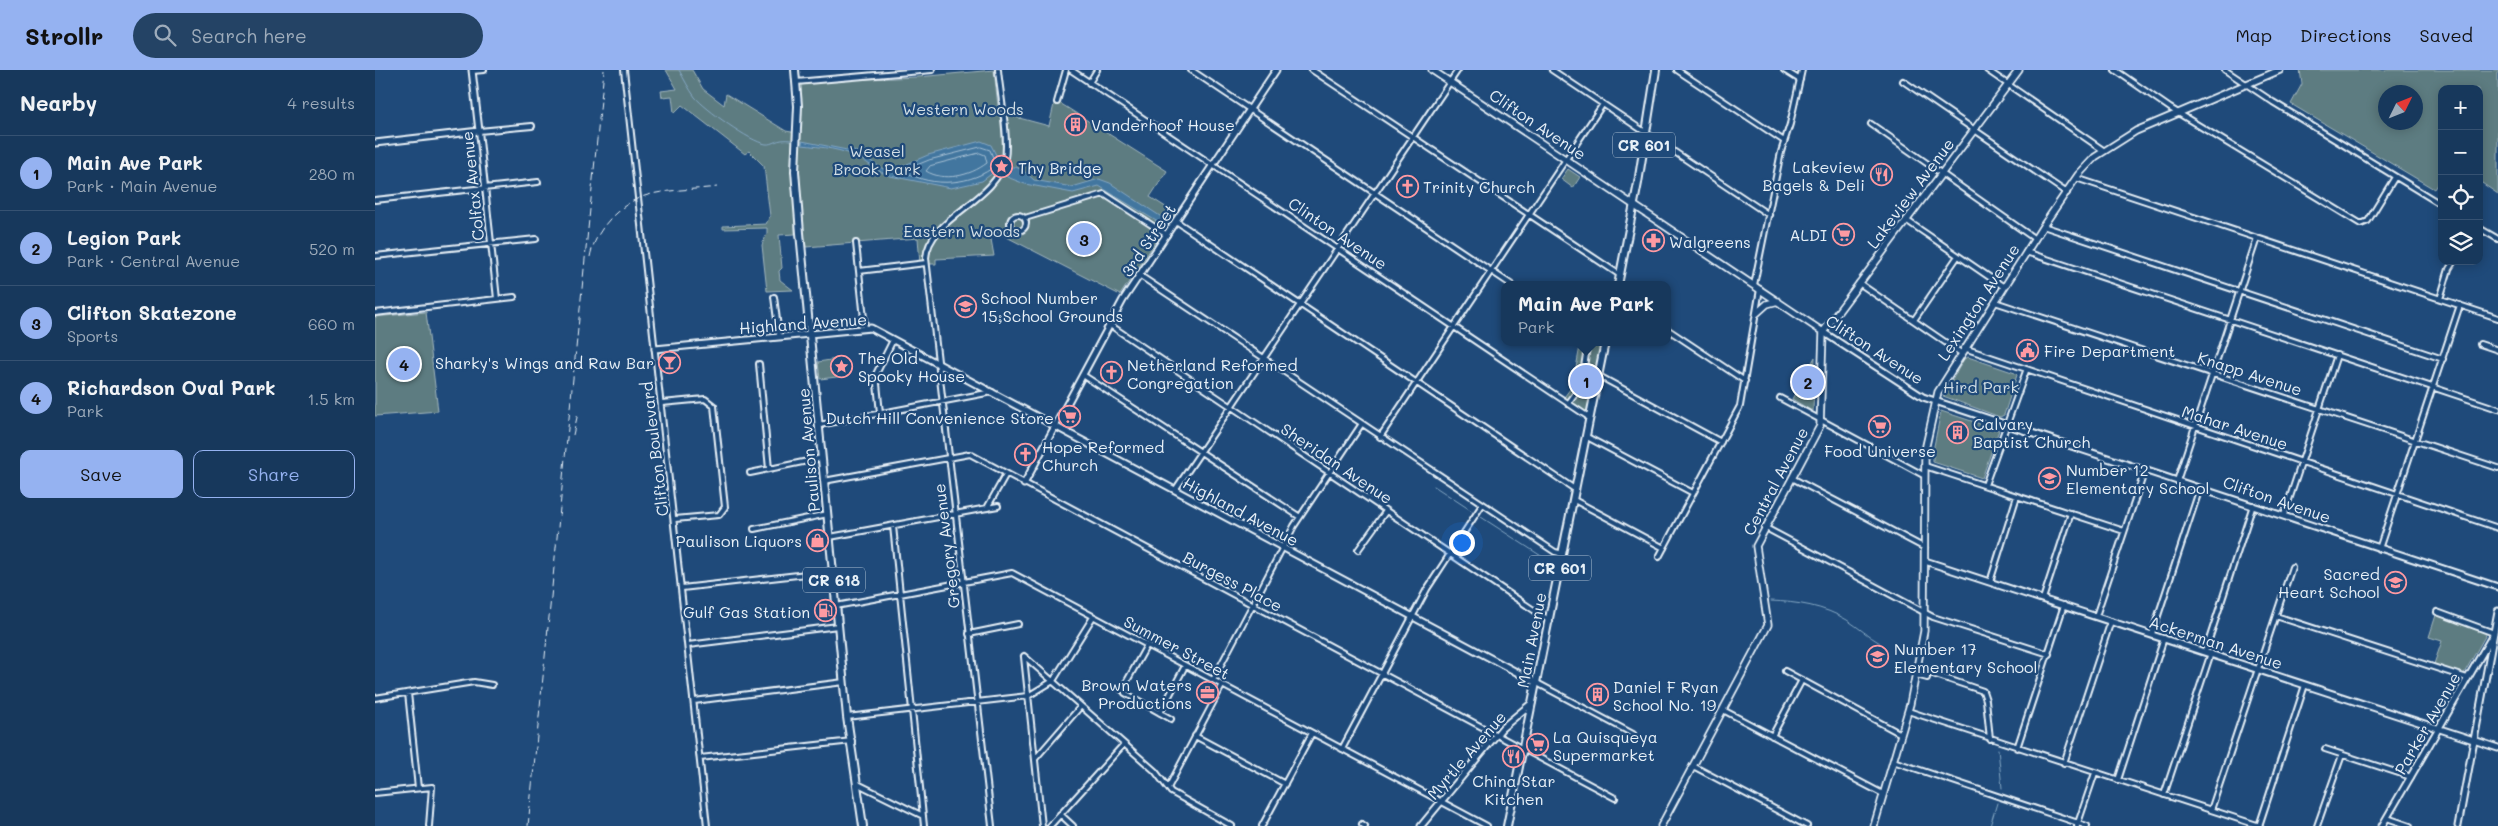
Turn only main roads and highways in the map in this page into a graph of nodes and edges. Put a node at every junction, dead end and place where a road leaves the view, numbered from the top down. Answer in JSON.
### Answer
{"nodes":[{"id":1,"x":795,"y":70,"type":"edge"},
{"id":2,"x":1432,"y":70,"type":"edge"},
{"id":3,"x":1656,"y":70,"type":"edge"},
{"id":4,"x":2019,"y":70,"type":"edge"},
{"id":5,"x":2280,"y":70,"type":"edge"},
{"id":6,"x":1634,"y":206,"type":"junction"},
{"id":7,"x":1619,"y":281,"type":"edge"},
{"id":8,"x":1778,"y":301,"type":"junction"},
{"id":9,"x":1757,"y":312,"type":"road end"},
{"id":10,"x":1823,"y":332,"type":"junction"},
{"id":11,"x":1605,"y":346,"type":"edge"},
{"id":12,"x":1663,"y":825,"type":"edge"},
{"id":13,"x":863,"y":826,"type":"edge"},
{"id":14,"x":1507,"y":826,"type":"edge"},
{"id":15,"x":1874,"y":826,"type":"edge"}],
"edges":[{"from":1,"to":13,"type":"main road","name":"Paulison Avenue","number":"CR 618"},
{"from":2,"to":6,"type":"main road","name":"Clifton Avenue"},
{"from":3,"to":6,"type":"main road","number":"CR 601"},
{"from":4,"to":10,"type":"main road","name":"Lakeview Avenue"},
{"from":5,"to":15,"type":"main road","name":"Lexington Avenue"},
{"from":6,"to":7,"type":"main road","number":"CR 601"},
{"from":6,"to":8,"type":"main road","name":"Clifton Avenue"},
{"from":8,"to":9,"type":"main road"},
{"from":8,"to":10,"type":"main road","name":"Clifton Avenue"},
{"from":10,"to":12,"type":"main road","name":"Central Avenue"},
{"from":11,"to":14,"type":"main road","name":"Main Avenue","number":"CR 601"}]}
